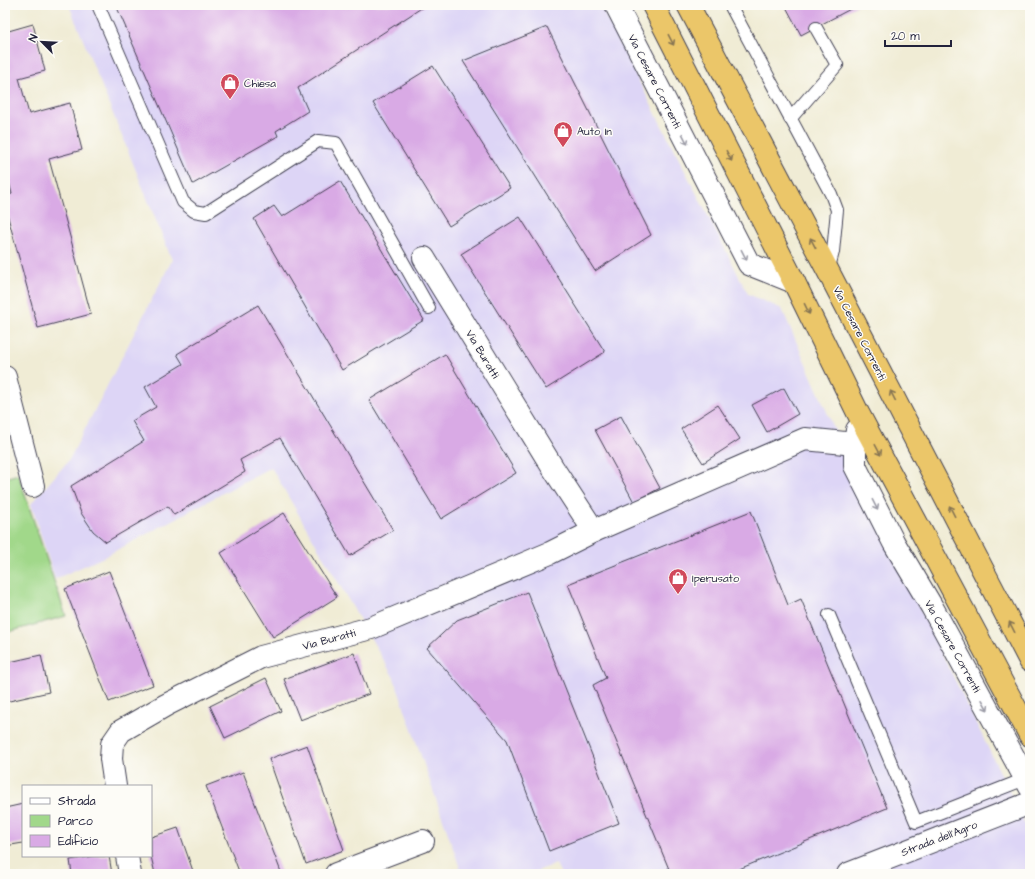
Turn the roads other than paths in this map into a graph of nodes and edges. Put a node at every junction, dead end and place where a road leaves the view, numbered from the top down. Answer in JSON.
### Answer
{"nodes":[{"id":1,"x":98,"y":5,"type":"edge"},
{"id":2,"x":616,"y":5,"type":"edge"},
{"id":3,"x":653,"y":5,"type":"edge"},
{"id":4,"x":688,"y":5,"type":"edge"},
{"id":5,"x":730,"y":5,"type":"edge"},
{"id":6,"x":816,"y":28,"type":"dead end"},
{"id":7,"x":790,"y":119,"type":"junction"},
{"id":8,"x":424,"y":258,"type":"dead end"},
{"id":9,"x":828,"y":271,"type":"junction"},
{"id":10,"x":794,"y":282,"type":"junction"},
{"id":11,"x":429,"y":308,"type":"dead end"},
{"id":12,"x":5,"y":377,"type":"edge"},
{"id":13,"x":859,"y":415,"type":"junction"},
{"id":14,"x":855,"y":444,"type":"junction"},
{"id":15,"x":33,"y":486,"type":"dead end"},
{"id":16,"x":594,"y":531,"type":"junction"},
{"id":17,"x":829,"y":615,"type":"dead end"},
{"id":18,"x":1030,"y":661,"type":"edge"},
{"id":19,"x":1030,"y":735,"type":"edge"},
{"id":20,"x":1028,"y":783,"type":"edge"},
{"id":21,"x":115,"y":785,"type":"edge"},
{"id":22,"x":1030,"y":803,"type":"edge"},
{"id":23,"x":423,"y":841,"type":"dead end"},
{"id":24,"x":127,"y":857,"type":"edge"},
{"id":25,"x":130,"y":874,"type":"edge"},
{"id":26,"x":336,"y":874,"type":"edge"},
{"id":27,"x":848,"y":874,"type":"edge"}],
"edges":[{"from":1,"to":11,"type":"lane"},
{"from":2,"to":10,"type":"street","name":"Via Cesare Correnti","one_way":true},
{"from":3,"to":10,"type":"highway","one_way":true},
{"from":9,"to":4,"type":"highway","name":"Via Cesare Correnti","one_way":true},
{"from":5,"to":7,"type":"lane"},
{"from":6,"to":7,"type":"lane"},
{"from":7,"to":9,"type":"lane"},
{"from":8,"to":16,"type":"street","name":"Via Buratti"},
{"from":18,"to":9,"type":"highway","name":"Via Cesare Correnti","one_way":true},
{"from":10,"to":13,"type":"highway","one_way":true},
{"from":12,"to":15,"type":"street"},
{"from":13,"to":14,"type":"street","name":"Via Cesare Correnti"},
{"from":13,"to":19,"type":"highway","one_way":true},
{"from":14,"to":16,"type":"street","name":"Via Buratti"},
{"from":14,"to":20,"type":"street","name":"Via Cesare Correnti","one_way":true},
{"from":16,"to":21,"type":"street","name":"Via Buratti"},
{"from":17,"to":20,"type":"lane"},
{"from":22,"to":27,"type":"street","name":"Strada dell'Agro"},
{"from":23,"to":26,"type":"street"},
{"from":24,"to":25,"type":"street"}]}
